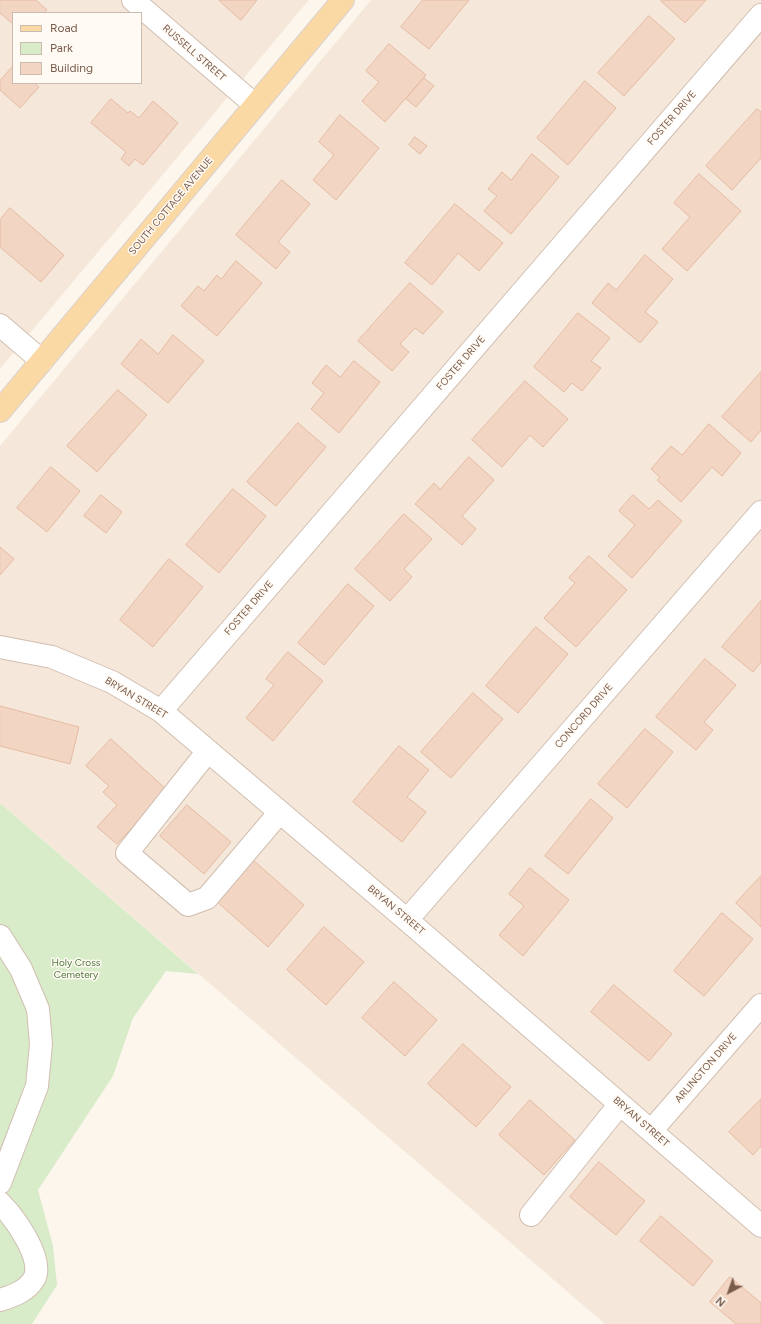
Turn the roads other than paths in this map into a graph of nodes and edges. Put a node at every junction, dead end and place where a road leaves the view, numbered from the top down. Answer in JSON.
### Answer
{"nodes":[{"id":1,"x":133,"y":0,"type":"edge"},
{"id":2,"x":343,"y":0,"type":"edge"},
{"id":3,"x":761,"y":15,"type":"edge"},
{"id":4,"x":255,"y":106,"type":"junction"},
{"id":5,"x":0,"y":325,"type":"edge"},
{"id":6,"x":42,"y":361,"type":"junction"},
{"id":7,"x":0,"y":411,"type":"edge"},
{"id":8,"x":761,"y":512,"type":"edge"},
{"id":9,"x":0,"y":646,"type":"edge"},
{"id":10,"x":161,"y":711,"type":"junction"},
{"id":11,"x":208,"y":751,"type":"junction"},
{"id":12,"x":280,"y":812,"type":"junction"},
{"id":13,"x":407,"y":920,"type":"junction"},
{"id":14,"x":0,"y":936,"type":"edge"},
{"id":15,"x":761,"y":1005,"type":"edge"},
{"id":16,"x":620,"y":1104,"type":"junction"},
{"id":17,"x":652,"y":1131,"type":"junction"},
{"id":18,"x":0,"y":1183,"type":"edge"},
{"id":19,"x":0,"y":1203,"type":"edge"},
{"id":20,"x":531,"y":1215,"type":"dead end"},
{"id":21,"x":761,"y":1226,"type":"edge"},
{"id":22,"x":0,"y":1300,"type":"edge"}],
"edges":[{"from":1,"to":4,"type":"street","name":"RUSSELL STREET"},
{"from":2,"to":4,"type":"main road","name":"SOUTH COTTAGE AVENUE"},
{"from":3,"to":10,"type":"street","name":"FOSTER DRIVE"},
{"from":4,"to":6,"type":"main road","name":"SOUTH COTTAGE AVENUE"},
{"from":5,"to":6,"type":"street"},
{"from":6,"to":7,"type":"main road","name":"SOUTH COTTAGE AVENUE"},
{"from":8,"to":13,"type":"street","name":"CONCORD DRIVE"},
{"from":9,"to":10,"type":"street","name":"BRYAN STREET"},
{"from":10,"to":11,"type":"street","name":"BRYAN STREET"},
{"from":11,"to":12,"type":"street","name":"BRYAN STREET"},
{"from":11,"to":12,"type":"street"},
{"from":12,"to":13,"type":"street","name":"BRYAN STREET"},
{"from":13,"to":16,"type":"street","name":"BRYAN STREET"},
{"from":14,"to":18,"type":"street"},
{"from":15,"to":17,"type":"street","name":"ARLINGTON DRIVE"},
{"from":16,"to":17,"type":"street","name":"BRYAN STREET"},
{"from":16,"to":20,"type":"street"},
{"from":17,"to":21,"type":"street","name":"BRYAN STREET"},
{"from":19,"to":22,"type":"street"}]}
